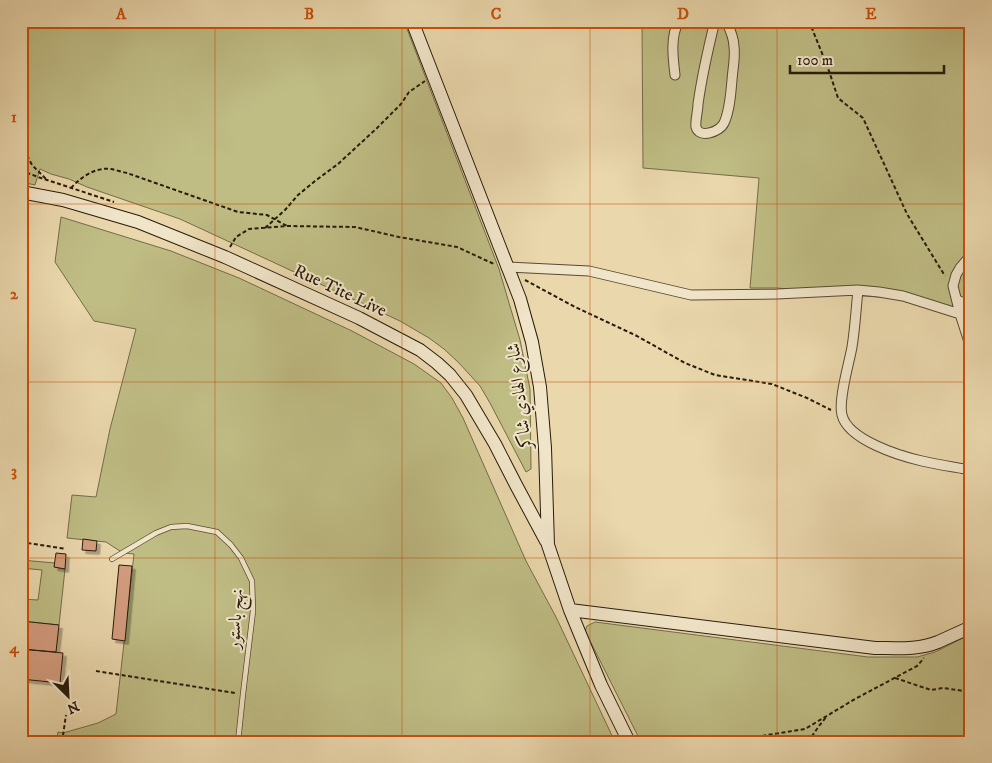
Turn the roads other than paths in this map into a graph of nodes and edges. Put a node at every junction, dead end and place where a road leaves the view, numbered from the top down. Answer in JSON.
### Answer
{"nodes":[{"id":1,"x":412,"y":21,"type":"edge"},
{"id":2,"x":679,"y":21,"type":"edge"},
{"id":3,"x":715,"y":21,"type":"edge"},
{"id":4,"x":726,"y":21,"type":"edge"},
{"id":5,"x":674,"y":75,"type":"dead end"},
{"id":6,"x":21,"y":192,"type":"edge"},
{"id":7,"x":971,"y":254,"type":"edge"},
{"id":8,"x":507,"y":269,"type":"junction"},
{"id":9,"x":858,"y":290,"type":"junction"},
{"id":10,"x":957,"y":300,"type":"junction"},
{"id":11,"x":971,"y":306,"type":"edge"},
{"id":12,"x":960,"y":314,"type":"junction"},
{"id":13,"x":971,"y":348,"type":"edge"},
{"id":14,"x":971,"y":470,"type":"edge"},
{"id":15,"x":548,"y":545,"type":"junction"},
{"id":16,"x":112,"y":559,"type":"dead end"},
{"id":17,"x":570,"y":610,"type":"junction"},
{"id":18,"x":971,"y":626,"type":"edge"},
{"id":19,"x":238,"y":742,"type":"edge"},
{"id":20,"x":629,"y":742,"type":"edge"}],
"edges":[{"from":1,"to":8,"type":"street","name":"شارع الهادي شاكر"},
{"from":2,"to":5,"type":"street"},
{"from":3,"to":4,"type":"street"},
{"from":6,"to":15,"type":"street","name":"Rue Tite Live"},
{"from":7,"to":10,"type":"street"},
{"from":8,"to":9,"type":"street"},
{"from":8,"to":15,"type":"street","name":"شارع الهادي شاكر"},
{"from":9,"to":12,"type":"street"},
{"from":9,"to":14,"type":"street"},
{"from":10,"to":11,"type":"street"},
{"from":10,"to":12,"type":"street"},
{"from":12,"to":13,"type":"street"},
{"from":15,"to":17,"type":"street","name":"شارع الهادي شاكر"},
{"from":16,"to":19,"type":"lane","name":"نهج باستور"},
{"from":17,"to":18,"type":"street"},
{"from":17,"to":20,"type":"street","name":"شارع الهادي شاكر"}]}
